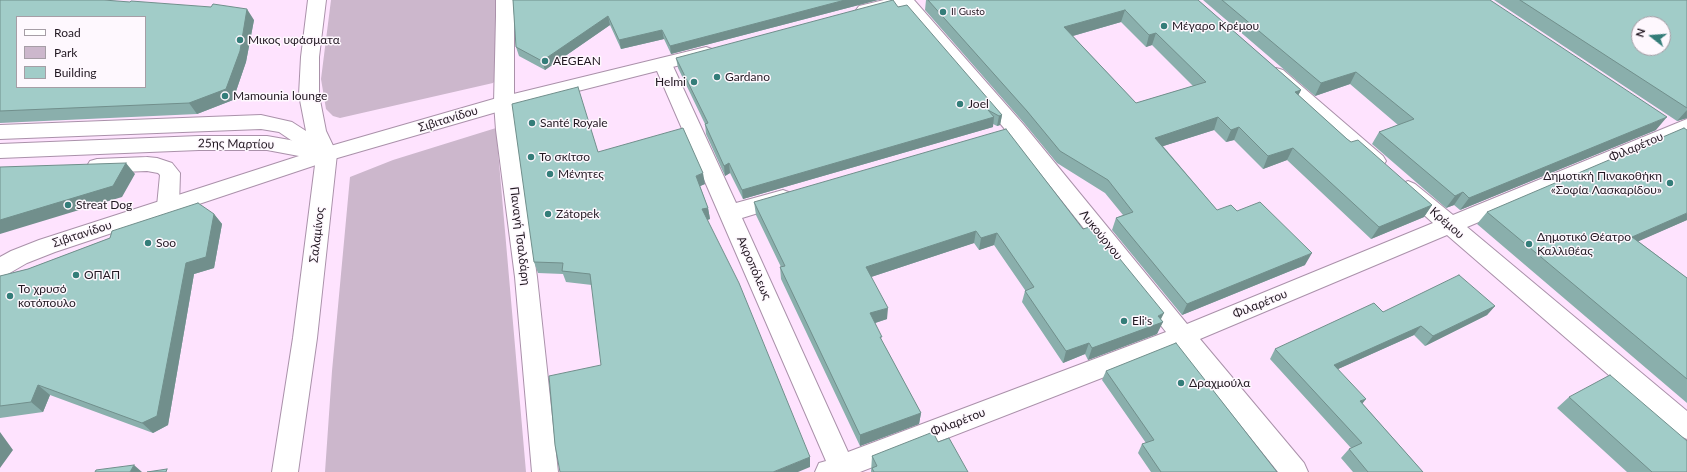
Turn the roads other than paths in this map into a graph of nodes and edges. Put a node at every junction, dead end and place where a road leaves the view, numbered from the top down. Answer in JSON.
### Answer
{"nodes":[{"id":1,"x":311,"y":0,"type":"edge"},
{"id":2,"x":905,"y":0,"type":"edge"},
{"id":3,"x":505,"y":8,"type":"edge"},
{"id":4,"x":852,"y":14,"type":"edge"},
{"id":5,"x":723,"y":48,"type":"edge"},
{"id":6,"x":1263,"y":63,"type":"edge"},
{"id":7,"x":663,"y":64,"type":"junction"},
{"id":8,"x":504,"y":103,"type":"junction"},
{"id":9,"x":1655,"y":117,"type":"edge"},
{"id":10,"x":1016,"y":129,"type":"junction"},
{"id":11,"x":1683,"y":131,"type":"edge"},
{"id":12,"x":0,"y":132,"type":"edge"},
{"id":13,"x":994,"y":136,"type":"edge"},
{"id":14,"x":0,"y":151,"type":"edge"},
{"id":15,"x":327,"y":154,"type":"junction"},
{"id":16,"x":78,"y":167,"type":"edge"},
{"id":17,"x":798,"y":193,"type":"edge"},
{"id":18,"x":168,"y":206,"type":"junction"},
{"id":19,"x":730,"y":213,"type":"junction"},
{"id":20,"x":1450,"y":225,"type":"junction"},
{"id":21,"x":10,"y":260,"type":"edge"},
{"id":22,"x":0,"y":268,"type":"edge"},
{"id":23,"x":1182,"y":336,"type":"junction"},
{"id":24,"x":1687,"y":427,"type":"edge"},
{"id":25,"x":838,"y":470,"type":"edge"},
{"id":26,"x":285,"y":472,"type":"edge"},
{"id":27,"x":545,"y":472,"type":"edge"},
{"id":28,"x":1295,"y":472,"type":"edge"}],
"edges":[{"from":1,"to":15,"type":"street"},
{"from":2,"to":4,"type":"street"},
{"from":2,"to":10,"type":"street","name":"Λυκούργου"},
{"from":3,"to":8,"type":"street","name":"Παναγή Τσαλδάρη"},
{"from":5,"to":7,"type":"street","name":"Σιβιτανίδου"},
{"from":6,"to":20,"type":"street","name":"Κρέμου"},
{"from":7,"to":8,"type":"street","name":"Σιβιτανίδου"},
{"from":7,"to":19,"type":"street","name":"Ακροπόλεως"},
{"from":8,"to":15,"type":"street","name":"Σιβιτανίδου"},
{"from":8,"to":27,"type":"street","name":"Παναγή Τσαλδάρη"},
{"from":9,"to":11,"type":"street"},
{"from":10,"to":13,"type":"street"},
{"from":10,"to":23,"type":"street","name":"Λυκούργου"},
{"from":11,"to":20,"type":"street","name":"Φιλαρέτου"},
{"from":12,"to":15,"type":"street","name":"25ης Μαρτίου"},
{"from":14,"to":15,"type":"street","name":"25ης Μαρτίου"},
{"from":15,"to":18,"type":"street","name":"Σιβιτανίδου"},
{"from":15,"to":26,"type":"street","name":"Σαλαμίνος"},
{"from":16,"to":18,"type":"street"},
{"from":17,"to":19,"type":"street"},
{"from":18,"to":21,"type":"street","name":"Σιβιτανίδου"},
{"from":19,"to":25,"type":"street","name":"Ακροπόλεως"},
{"from":20,"to":23,"type":"street","name":"Φιλαρέτου"},
{"from":20,"to":24,"type":"street","name":"Κρέμου"},
{"from":21,"to":22,"type":"street","name":"Σιβιτανίδου"},
{"from":23,"to":25,"type":"street","name":"Φιλαρέτου"},
{"from":23,"to":28,"type":"street","name":"Λυκούργου"}]}
